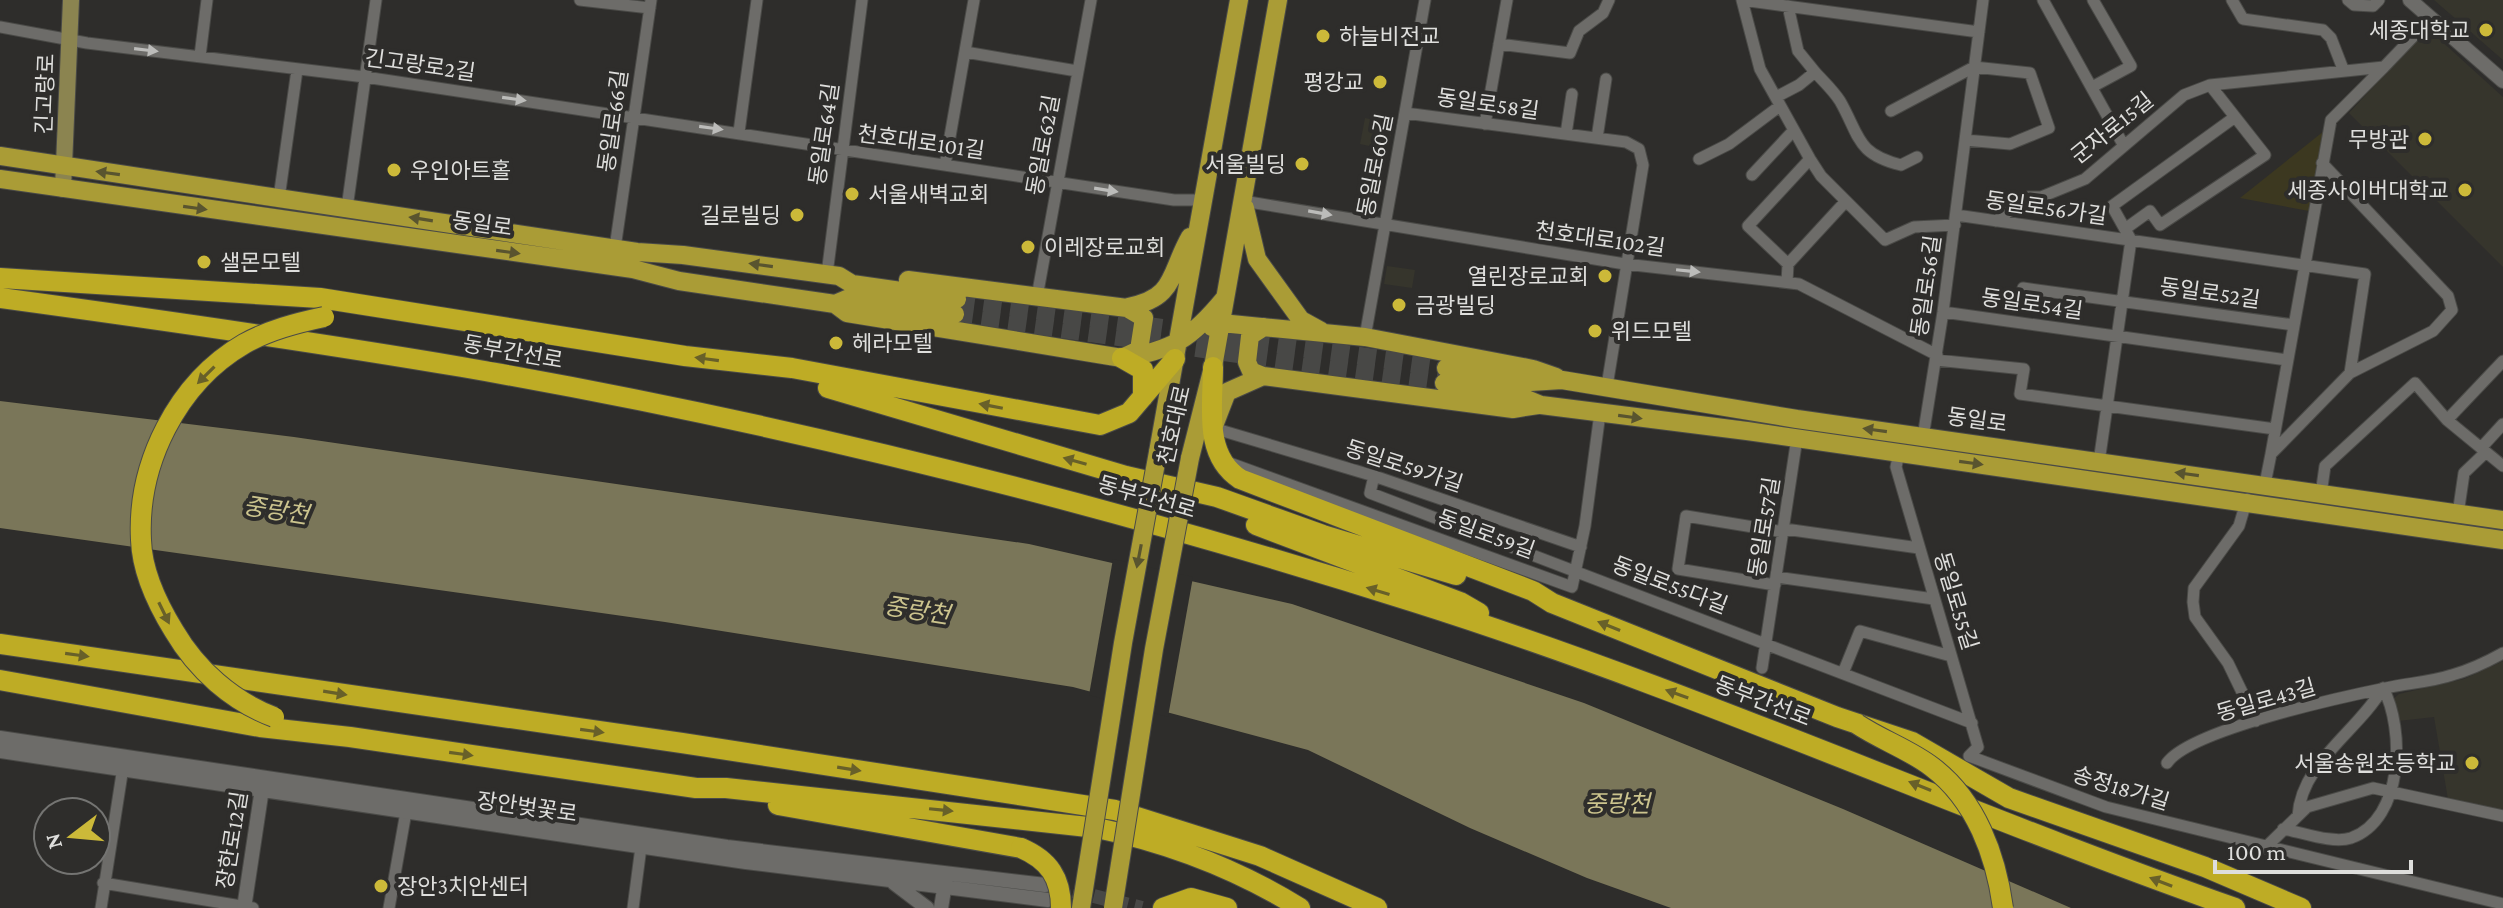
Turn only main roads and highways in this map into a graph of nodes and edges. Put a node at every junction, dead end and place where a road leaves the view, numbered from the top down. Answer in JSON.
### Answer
{"nodes":[{"id":1,"x":71,"y":0,"type":"edge"},
{"id":2,"x":1239,"y":0,"type":"edge"},
{"id":3,"x":1278,"y":0,"type":"edge"},
{"id":4,"x":0,"y":156,"type":"edge"},
{"id":5,"x":65,"y":167,"type":"junction"},
{"id":6,"x":0,"y":179,"type":"edge"},
{"id":7,"x":176,"y":182,"type":"junction"},
{"id":8,"x":63,"y":189,"type":"junction"},
{"id":9,"x":141,"y":201,"type":"junction"},
{"id":10,"x":1243,"y":201,"type":"junction"},
{"id":11,"x":1197,"y":224,"type":"junction"},
{"id":12,"x":833,"y":275,"type":"junction"},
{"id":13,"x":0,"y":278,"type":"edge"},
{"id":14,"x":0,"y":298,"type":"edge"},
{"id":15,"x":1225,"y":298,"type":"junction"},
{"id":16,"x":835,"y":304,"type":"junction"},
{"id":17,"x":1127,"y":308,"type":"junction"},
{"id":18,"x":410,"y":314,"type":"junction"},
{"id":19,"x":1221,"y":323,"type":"junction"},
{"id":20,"x":1264,"y":327,"type":"junction"},
{"id":21,"x":1328,"y":333,"type":"junction"},
{"id":22,"x":1176,"y":352,"type":"junction"},
{"id":23,"x":1122,"y":358,"type":"junction"},
{"id":24,"x":749,"y":365,"type":"junction"},
{"id":25,"x":1213,"y":367,"type":"junction"},
{"id":26,"x":1263,"y":376,"type":"junction"},
{"id":27,"x":1562,"y":380,"type":"junction"},
{"id":28,"x":1143,"y":399,"type":"junction"},
{"id":29,"x":1541,"y":405,"type":"junction"},
{"id":30,"x":1213,"y":428,"type":"junction"},
{"id":31,"x":1190,"y":458,"type":"junction"},
{"id":32,"x":1162,"y":484,"type":"junction"},
{"id":33,"x":2368,"y":500,"type":"junction"},
{"id":34,"x":2326,"y":516,"type":"junction"},
{"id":35,"x":2503,"y":520,"type":"edge"},
{"id":36,"x":2503,"y":540,"type":"edge"},
{"id":37,"x":1552,"y":603,"type":"junction"},
{"id":38,"x":1525,"y":638,"type":"junction"},
{"id":39,"x":0,"y":644,"type":"edge"},
{"id":40,"x":0,"y":680,"type":"edge"},
{"id":41,"x":1857,"y":724,"type":"junction"},
{"id":42,"x":350,"y":737,"type":"junction"},
{"id":43,"x":696,"y":788,"type":"junction"},
{"id":44,"x":1051,"y":898,"type":"edge"},
{"id":45,"x":1166,"y":906,"type":"edge"},
{"id":46,"x":1081,"y":908,"type":"edge"},
{"id":47,"x":1113,"y":908,"type":"edge"},
{"id":48,"x":1227,"y":908,"type":"edge"},
{"id":49,"x":1300,"y":908,"type":"edge"},
{"id":50,"x":1377,"y":908,"type":"edge"},
{"id":51,"x":2003,"y":908,"type":"edge"},
{"id":52,"x":2235,"y":908,"type":"edge"},
{"id":53,"x":2301,"y":908,"type":"edge"}],
"edges":[{"from":1,"to":5,"type":"main road","name":"긴고랑로"},
{"from":2,"to":11,"type":"main road","name":"천호대로"},
{"from":3,"to":10,"type":"main road","name":"천호대로"},
{"from":4,"to":5,"type":"main road","name":"동일로"},
{"from":7,"to":5,"type":"main road","name":"동일로","one_way":true},
{"from":5,"to":8,"type":"main road","name":"긴고랑로"},
{"from":6,"to":8,"type":"main road","name":"동일로"},
{"from":7,"to":9,"type":"main road"},
{"from":12,"to":7,"type":"main road","name":"동일로","one_way":true},
{"from":8,"to":9,"type":"main road","name":"동일로"},
{"from":9,"to":16,"type":"main road","name":"동일로","one_way":true},
{"from":10,"to":15,"type":"main road","name":"천호대로"},
{"from":10,"to":21,"type":"main road"},
{"from":11,"to":17,"type":"main road"},
{"from":11,"to":22,"type":"main road","name":"천호대로"},
{"from":12,"to":16,"type":"main road","name":"동일로"},
{"from":12,"to":17,"type":"main road"},
{"from":13,"to":18,"type":"highway"},
{"from":38,"to":14,"type":"highway","name":"동부간선로","one_way":true},
{"from":15,"to":19,"type":"main road","name":"천호대로"},
{"from":15,"to":22,"type":"main road"},
{"from":16,"to":23,"type":"main road"},
{"from":17,"to":23,"type":"main road"},
{"from":24,"to":18,"type":"highway","one_way":true},
{"from":18,"to":42,"type":"highway","one_way":true,"bridge":true},
{"from":19,"to":20,"type":"main road"},
{"from":19,"to":22,"type":"main road"},
{"from":19,"to":25,"type":"main road","name":"천호대로"},
{"from":20,"to":21,"type":"main road"},
{"from":20,"to":26,"type":"main road"},
{"from":21,"to":27,"type":"main road"},
{"from":22,"to":23,"type":"main road"},
{"from":22,"to":28,"type":"highway"},
{"from":22,"to":46,"type":"main road","name":"천호대로","one_way":true,"bridge":true},
{"from":23,"to":28,"type":"highway"},
{"from":28,"to":24,"type":"highway","one_way":true},
{"from":32,"to":24,"type":"highway","one_way":true},
{"from":25,"to":30,"type":"highway"},
{"from":25,"to":31,"type":"main road","name":"천호대로"},
{"from":26,"to":29,"type":"main road"},
{"from":26,"to":30,"type":"main road"},
{"from":27,"to":29,"type":"main road","name":"동일로"},
{"from":33,"to":27,"type":"main road","name":"동일로","one_way":true},
{"from":29,"to":34,"type":"main road","name":"동일로","one_way":true},
{"from":30,"to":31,"type":"main road"},
{"from":30,"to":37,"type":"highway"},
{"from":31,"to":47,"type":"main road","name":"천호대로","bridge":true},
{"from":32,"to":37,"type":"highway"},
{"from":32,"to":38,"type":"highway"},
{"from":33,"to":34,"type":"main road"},
{"from":33,"to":35,"type":"main road","name":"동일로"},
{"from":34,"to":36,"type":"main road","name":"동일로"},
{"from":41,"to":37,"type":"highway","one_way":true},
{"from":52,"to":38,"type":"highway","name":"동부간선로","one_way":true},
{"from":39,"to":50,"type":"highway","one_way":true},
{"from":40,"to":42,"type":"highway"},
{"from":41,"to":51,"type":"highway","bridge":true},
{"from":41,"to":53,"type":"highway","bridge":true},
{"from":42,"to":43,"type":"highway","one_way":true},
{"from":43,"to":44,"type":"highway","bridge":true},
{"from":43,"to":49,"type":"highway","one_way":true},
{"from":45,"to":48,"type":"highway"}]}
